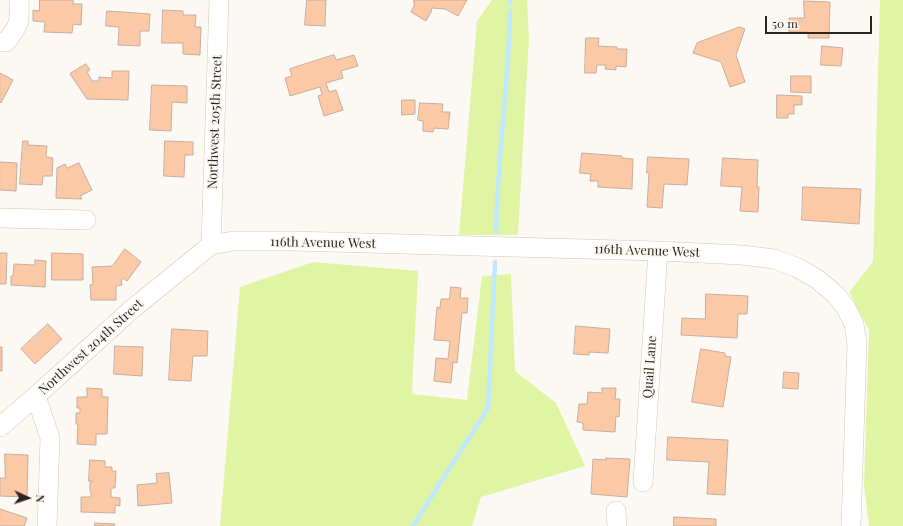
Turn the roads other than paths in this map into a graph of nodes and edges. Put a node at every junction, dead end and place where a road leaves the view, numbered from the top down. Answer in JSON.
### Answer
{"nodes":[{"id":1,"x":19,"y":0,"type":"edge"},
{"id":2,"x":220,"y":0,"type":"edge"},
{"id":3,"x":0,"y":42,"type":"edge"},
{"id":4,"x":0,"y":218,"type":"edge"},
{"id":5,"x":86,"y":220,"type":"dead end"},
{"id":6,"x":211,"y":245,"type":"junction"},
{"id":7,"x":658,"y":251,"type":"junction"},
{"id":8,"x":36,"y":396,"type":"junction"},
{"id":9,"x":4,"y":420,"type":"edge"},
{"id":10,"x":643,"y":482,"type":"dead end"},
{"id":11,"x":46,"y":526,"type":"edge"},
{"id":12,"x":851,"y":526,"type":"edge"}],
"edges":[{"from":1,"to":3,"type":"street"},
{"from":2,"to":6,"type":"street","name":"Northwest 205th Street"},
{"from":4,"to":5,"type":"street"},
{"from":6,"to":7,"type":"street","name":"116th Avenue West"},
{"from":6,"to":8,"type":"street","name":"Northwest 204th Street"},
{"from":7,"to":10,"type":"street","name":"Quail Lane"},
{"from":7,"to":12,"type":"street","name":"116th Avenue West"},
{"from":8,"to":9,"type":"street"},
{"from":8,"to":11,"type":"street","name":"Northwest 204th Street"}]}
